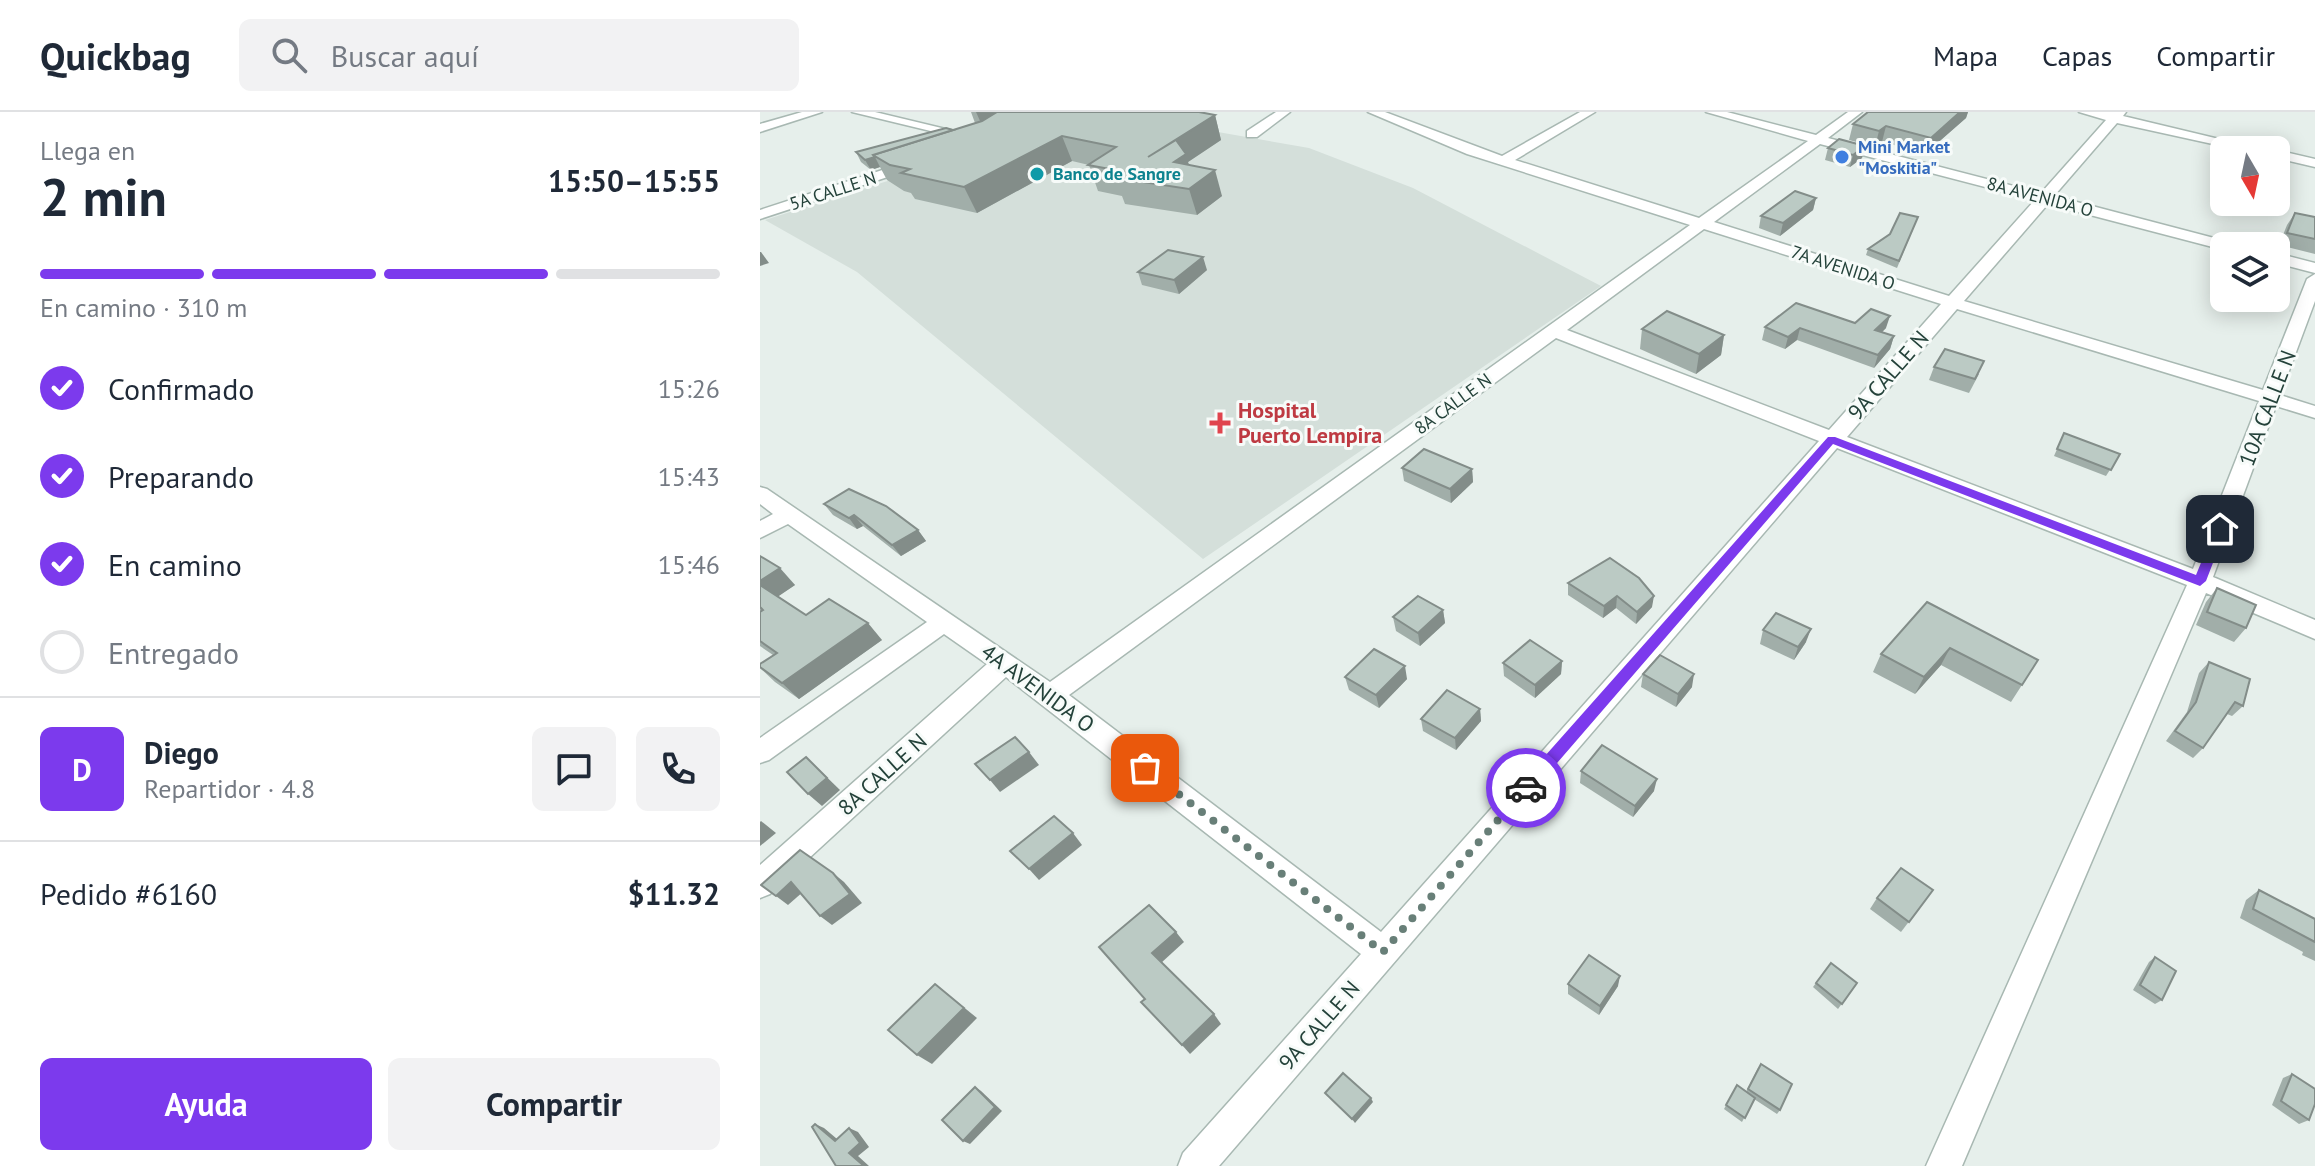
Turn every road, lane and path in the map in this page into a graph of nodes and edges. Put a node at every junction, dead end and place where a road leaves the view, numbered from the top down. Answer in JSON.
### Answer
{"nodes":[{"id":1,"x":816,"y":112,"type":"edge"},
{"id":2,"x":858,"y":112,"type":"edge"},
{"id":3,"x":1284,"y":112,"type":"edge"},
{"id":4,"x":1374,"y":112,"type":"edge"},
{"id":5,"x":1589,"y":112,"type":"edge"},
{"id":6,"x":1712,"y":112,"type":"edge"},
{"id":7,"x":1856,"y":112,"type":"edge"},
{"id":8,"x":2085,"y":112,"type":"edge"},
{"id":9,"x":2117,"y":115,"type":"edge"},
{"id":10,"x":760,"y":128,"type":"edge"},
{"id":11,"x":1252,"y":134,"type":"dead end"},
{"id":12,"x":2210,"y":138,"type":"edge"},
{"id":13,"x":1819,"y":140,"type":"junction"},
{"id":14,"x":956,"y":150,"type":"edge"},
{"id":15,"x":2290,"y":157,"type":"edge"},
{"id":16,"x":926,"y":160,"type":"edge"},
{"id":17,"x":1503,"y":161,"type":"junction"},
{"id":18,"x":2315,"y":163,"type":"edge"},
{"id":19,"x":2042,"y":198,"type":"junction"},
{"id":20,"x":760,"y":215,"type":"edge"},
{"id":21,"x":1703,"y":224,"type":"junction"},
{"id":22,"x":2210,"y":241,"type":"edge"},
{"id":23,"x":2290,"y":262,"type":"edge"},
{"id":24,"x":2315,"y":268,"type":"edge"},
{"id":25,"x":2315,"y":279,"type":"edge"},
{"id":26,"x":1951,"y":302,"type":"junction"},
{"id":27,"x":1554,"y":331,"type":"junction"},
{"id":28,"x":2271,"y":398,"type":"junction"},
{"id":29,"x":2315,"y":412,"type":"edge"},
{"id":30,"x":1831,"y":439,"type":"junction"},
{"id":31,"x":760,"y":494,"type":"edge"},
{"id":32,"x":789,"y":514,"type":"junction"},
{"id":33,"x":760,"y":531,"type":"edge"},
{"id":34,"x":2200,"y":581,"type":"junction"},
{"id":35,"x":945,"y":621,"type":"junction"},
{"id":36,"x":2315,"y":630,"type":"edge"},
{"id":37,"x":1004,"y":664,"type":"junction"},
{"id":38,"x":1050,"y":695,"type":"junction"},
{"id":39,"x":760,"y":752,"type":"edge"},
{"id":40,"x":760,"y":884,"type":"edge"},
{"id":41,"x":1383,"y":952,"type":"junction"},
{"id":42,"x":1196,"y":1166,"type":"edge"},
{"id":43,"x":1944,"y":1166,"type":"edge"}],
"edges":[{"from":1,"to":10,"type":"street"},
{"from":2,"to":14,"type":"street"},
{"from":3,"to":11,"type":"street"},
{"from":4,"to":17,"type":"street","name":"7A AVENIDA O"},
{"from":5,"to":17,"type":"street"},
{"from":6,"to":13,"type":"street","name":"8A AVENIDA O"},
{"from":7,"to":13,"type":"street","name":"8A CALLE N"},
{"from":8,"to":9,"type":"street"},
{"from":9,"to":12,"type":"street"},
{"from":9,"to":19,"type":"street","name":"9A CALLE N"},
{"from":13,"to":19,"type":"street","name":"8A AVENIDA O"},
{"from":13,"to":21,"type":"street","name":"8A CALLE N"},
{"from":15,"to":18,"type":"street"},
{"from":16,"to":20,"type":"street","name":"5A CALLE N"},
{"from":17,"to":21,"type":"street","name":"7A AVENIDA O"},
{"from":19,"to":22,"type":"street","name":"8A AVENIDA O"},
{"from":19,"to":26,"type":"street","name":"9A CALLE N"},
{"from":21,"to":26,"type":"street","name":"7A AVENIDA O"},
{"from":21,"to":27,"type":"street","name":"8A CALLE N"},
{"from":23,"to":24,"type":"street"},
{"from":25,"to":28,"type":"street","name":"10A CALLE N"},
{"from":26,"to":28,"type":"street","name":"7A AVENIDA O"},
{"from":26,"to":30,"type":"street","name":"9A CALLE N"},
{"from":27,"to":30,"type":"street"},
{"from":27,"to":38,"type":"street","name":"8A CALLE N"},
{"from":28,"to":29,"type":"street","name":"7A AVENIDA O"},
{"from":28,"to":34,"type":"street","name":"10A CALLE N"},
{"from":30,"to":34,"type":"street"},
{"from":30,"to":41,"type":"street","name":"9A CALLE N"},
{"from":31,"to":32,"type":"street","name":"4A AVENIDA O"},
{"from":32,"to":33,"type":"street"},
{"from":32,"to":35,"type":"street","name":"4A AVENIDA O"},
{"from":34,"to":36,"type":"street"},
{"from":34,"to":43,"type":"street","name":"10A CALLE N"},
{"from":35,"to":37,"type":"street","name":"4A AVENIDA O"},
{"from":35,"to":39,"type":"street"},
{"from":37,"to":38,"type":"street","name":"4A AVENIDA O"},
{"from":37,"to":40,"type":"street","name":"8A CALLE N"},
{"from":38,"to":41,"type":"street","name":"4A AVENIDA O"},
{"from":41,"to":42,"type":"street","name":"9A CALLE N"}]}
